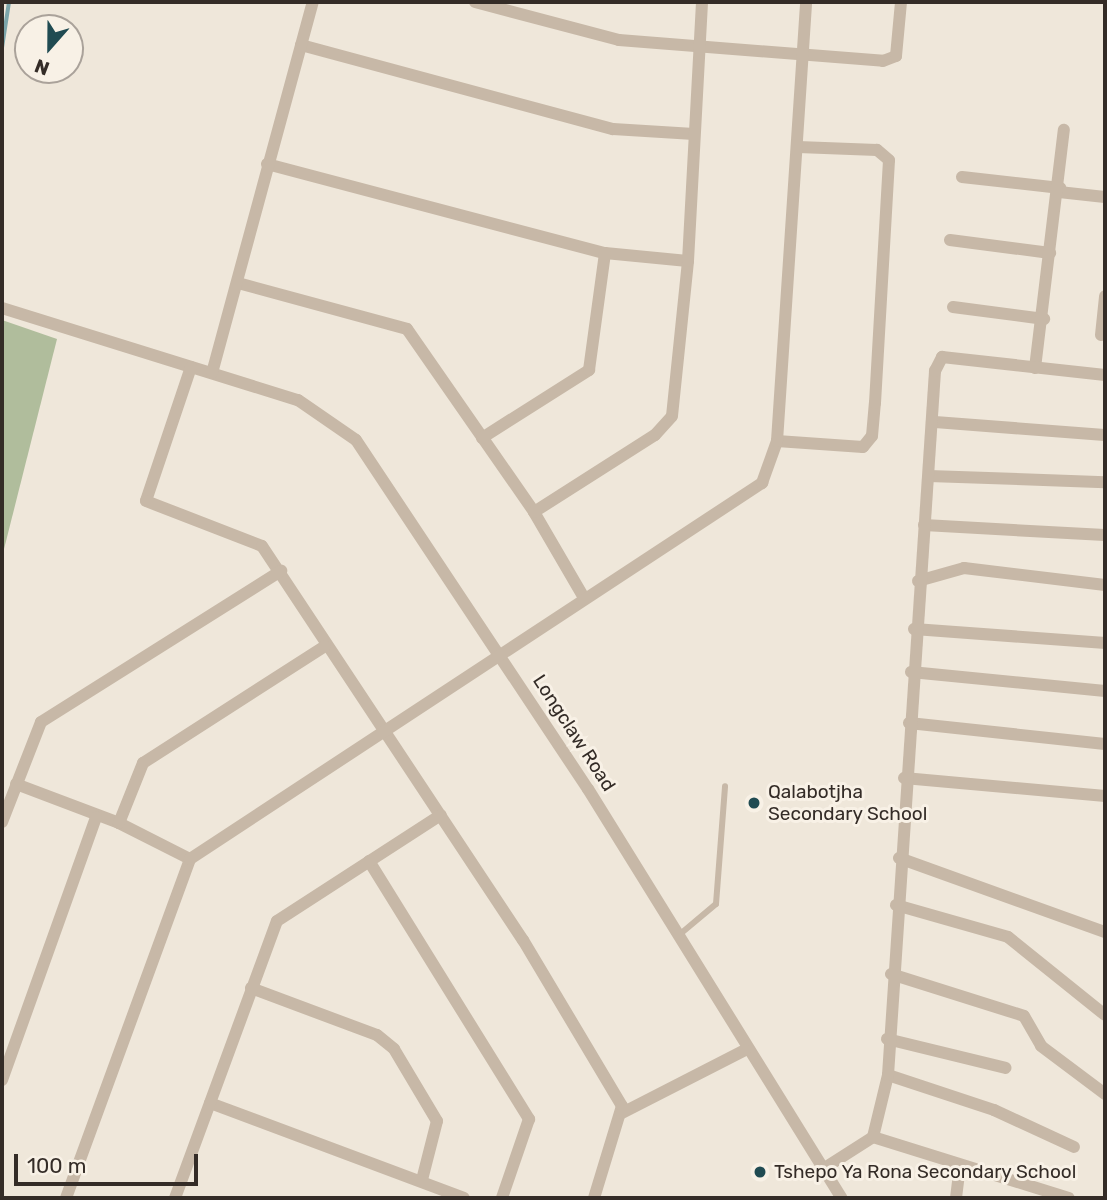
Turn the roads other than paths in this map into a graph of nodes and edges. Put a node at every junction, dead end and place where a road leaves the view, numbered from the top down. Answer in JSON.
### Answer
{"nodes":[{"id":1,"x":313,"y":2,"type":"edge"},
{"id":2,"x":474,"y":2,"type":"edge"},
{"id":3,"x":702,"y":2,"type":"edge"},
{"id":4,"x":806,"y":2,"type":"edge"},
{"id":5,"x":901,"y":2,"type":"edge"},
{"id":6,"x":301,"y":45,"type":"junction"},
{"id":7,"x":699,"y":46,"type":"junction"},
{"id":8,"x":804,"y":55,"type":"junction"},
{"id":9,"x":1064,"y":130,"type":"dead end"},
{"id":10,"x":694,"y":134,"type":"junction"},
{"id":11,"x":798,"y":147,"type":"junction"},
{"id":12,"x":267,"y":164,"type":"junction"},
{"id":13,"x":962,"y":177,"type":"dead end"},
{"id":14,"x":1059,"y":190,"type":"junction"},
{"id":15,"x":1105,"y":197,"type":"edge"},
{"id":16,"x":950,"y":240,"type":"dead end"},
{"id":17,"x":606,"y":253,"type":"junction"},
{"id":18,"x":1050,"y":253,"type":"junction"},
{"id":19,"x":688,"y":261,"type":"junction"},
{"id":20,"x":239,"y":283,"type":"junction"},
{"id":21,"x":1105,"y":296,"type":"edge"},
{"id":22,"x":953,"y":307,"type":"dead end"},
{"id":23,"x":2,"y":308,"type":"edge"},
{"id":24,"x":1044,"y":319,"type":"junction"},
{"id":25,"x":1101,"y":335,"type":"dead end"},
{"id":26,"x":1035,"y":368,"type":"junction"},
{"id":27,"x":202,"y":370,"type":"junction"},
{"id":28,"x":1105,"y":375,"type":"edge"},
{"id":29,"x":935,"y":422,"type":"junction"},
{"id":30,"x":1105,"y":435,"type":"edge"},
{"id":31,"x":482,"y":438,"type":"junction"},
{"id":32,"x":777,"y":441,"type":"junction"},
{"id":33,"x":929,"y":476,"type":"junction"},
{"id":34,"x":1105,"y":482,"type":"edge"},
{"id":35,"x":534,"y":512,"type":"junction"},
{"id":36,"x":924,"y":525,"type":"junction"},
{"id":37,"x":1105,"y":535,"type":"edge"},
{"id":38,"x":281,"y":571,"type":"junction"},
{"id":39,"x":918,"y":581,"type":"junction"},
{"id":40,"x":1105,"y":585,"type":"edge"},
{"id":41,"x":584,"y":598,"type":"junction"},
{"id":42,"x":914,"y":629,"type":"junction"},
{"id":43,"x":1105,"y":643,"type":"edge"},
{"id":44,"x":325,"y":646,"type":"junction"},
{"id":45,"x":502,"y":657,"type":"junction"},
{"id":46,"x":911,"y":672,"type":"junction"},
{"id":47,"x":1105,"y":691,"type":"edge"},
{"id":48,"x":909,"y":723,"type":"junction"},
{"id":49,"x":385,"y":730,"type":"junction"},
{"id":50,"x":1105,"y":744,"type":"edge"},
{"id":51,"x":904,"y":778,"type":"junction"},
{"id":52,"x":16,"y":784,"type":"junction"},
{"id":53,"x":725,"y":786,"type":"dead end"},
{"id":54,"x":1105,"y":796,"type":"edge"},
{"id":55,"x":441,"y":815,"type":"junction"},
{"id":56,"x":96,"y":817,"type":"junction"},
{"id":57,"x":2,"y":822,"type":"edge"},
{"id":58,"x":119,"y":823,"type":"junction"},
{"id":59,"x":899,"y":858,"type":"junction"},
{"id":60,"x":190,"y":859,"type":"junction"},
{"id":61,"x":369,"y":861,"type":"junction"},
{"id":62,"x":896,"y":905,"type":"junction"},
{"id":63,"x":1105,"y":932,"type":"edge"},
{"id":64,"x":678,"y":935,"type":"junction"},
{"id":65,"x":891,"y":974,"type":"junction"},
{"id":66,"x":251,"y":988,"type":"junction"},
{"id":67,"x":1105,"y":1015,"type":"edge"},
{"id":68,"x":887,"y":1039,"type":"junction"},
{"id":69,"x":745,"y":1050,"type":"junction"},
{"id":70,"x":1006,"y":1068,"type":"dead end"},
{"id":71,"x":888,"y":1075,"type":"junction"},
{"id":72,"x":2,"y":1080,"type":"edge"},
{"id":73,"x":1105,"y":1094,"type":"edge"},
{"id":74,"x":210,"y":1103,"type":"junction"},
{"id":75,"x":622,"y":1113,"type":"junction"},
{"id":76,"x":873,"y":1138,"type":"junction"},
{"id":77,"x":1074,"y":1147,"type":"dead end"},
{"id":78,"x":960,"y":1166,"type":"junction"},
{"id":79,"x":823,"y":1169,"type":"junction"},
{"id":80,"x":422,"y":1180,"type":"junction"},
{"id":81,"x":66,"y":1198,"type":"edge"},
{"id":82,"x":175,"y":1198,"type":"edge"},
{"id":83,"x":464,"y":1198,"type":"edge"},
{"id":84,"x":502,"y":1198,"type":"edge"},
{"id":85,"x":594,"y":1198,"type":"edge"},
{"id":86,"x":842,"y":1198,"type":"edge"},
{"id":87,"x":956,"y":1198,"type":"edge"},
{"id":88,"x":1069,"y":1198,"type":"edge"}],
"edges":[{"from":1,"to":6,"type":"street"},
{"from":2,"to":7,"type":"street"},
{"from":3,"to":7,"type":"street"},
{"from":4,"to":8,"type":"street"},
{"from":5,"to":8,"type":"street"},
{"from":6,"to":10,"type":"street"},
{"from":6,"to":12,"type":"street"},
{"from":7,"to":8,"type":"street"},
{"from":7,"to":10,"type":"street"},
{"from":8,"to":11,"type":"street"},
{"from":9,"to":14,"type":"street"},
{"from":10,"to":19,"type":"street"},
{"from":11,"to":32,"type":"street"},
{"from":11,"to":32,"type":"street"},
{"from":12,"to":17,"type":"street"},
{"from":12,"to":20,"type":"street"},
{"from":13,"to":14,"type":"street"},
{"from":14,"to":15,"type":"street"},
{"from":14,"to":18,"type":"street"},
{"from":16,"to":18,"type":"street"},
{"from":17,"to":19,"type":"street"},
{"from":17,"to":31,"type":"street"},
{"from":18,"to":24,"type":"street"},
{"from":19,"to":35,"type":"street"},
{"from":20,"to":27,"type":"street"},
{"from":20,"to":31,"type":"street"},
{"from":21,"to":25,"type":"street"},
{"from":22,"to":24,"type":"street"},
{"from":23,"to":27,"type":"street","name":"Longclaw Road"},
{"from":24,"to":26,"type":"street"},
{"from":26,"to":28,"type":"street"},
{"from":26,"to":29,"type":"street"},
{"from":27,"to":38,"type":"street"},
{"from":27,"to":45,"type":"street","name":"Longclaw Road"},
{"from":29,"to":30,"type":"street"},
{"from":29,"to":33,"type":"street"},
{"from":31,"to":35,"type":"street"},
{"from":32,"to":41,"type":"street"},
{"from":33,"to":34,"type":"street"},
{"from":33,"to":36,"type":"street"},
{"from":35,"to":41,"type":"street"},
{"from":36,"to":37,"type":"street"},
{"from":36,"to":39,"type":"street"},
{"from":38,"to":44,"type":"street"},
{"from":38,"to":52,"type":"street"},
{"from":39,"to":40,"type":"street"},
{"from":39,"to":42,"type":"street"},
{"from":41,"to":45,"type":"street"},
{"from":42,"to":43,"type":"street"},
{"from":42,"to":46,"type":"street"},
{"from":44,"to":49,"type":"street"},
{"from":44,"to":58,"type":"street"},
{"from":45,"to":49,"type":"street"},
{"from":45,"to":64,"type":"street","name":"Longclaw Road"},
{"from":46,"to":47,"type":"street"},
{"from":46,"to":48,"type":"street"},
{"from":48,"to":50,"type":"street"},
{"from":48,"to":51,"type":"street"},
{"from":49,"to":55,"type":"street"},
{"from":49,"to":60,"type":"street"},
{"from":51,"to":54,"type":"street"},
{"from":51,"to":59,"type":"street"},
{"from":52,"to":56,"type":"street"},
{"from":52,"to":57,"type":"street"},
{"from":53,"to":64,"type":"lane"},
{"from":55,"to":61,"type":"street"},
{"from":55,"to":75,"type":"street"},
{"from":56,"to":58,"type":"street"},
{"from":56,"to":72,"type":"street"},
{"from":58,"to":60,"type":"street"},
{"from":59,"to":62,"type":"street"},
{"from":59,"to":63,"type":"street"},
{"from":60,"to":81,"type":"street"},
{"from":61,"to":66,"type":"street"},
{"from":61,"to":84,"type":"street"},
{"from":62,"to":65,"type":"street"},
{"from":62,"to":67,"type":"street"},
{"from":64,"to":69,"type":"street","name":"Longclaw Road"},
{"from":65,"to":68,"type":"street"},
{"from":65,"to":73,"type":"street"},
{"from":66,"to":74,"type":"street"},
{"from":66,"to":80,"type":"street"},
{"from":68,"to":70,"type":"street"},
{"from":68,"to":71,"type":"street"},
{"from":69,"to":75,"type":"street"},
{"from":69,"to":79,"type":"street","name":"Longclaw Road"},
{"from":71,"to":76,"type":"street"},
{"from":71,"to":77,"type":"street"},
{"from":74,"to":80,"type":"street"},
{"from":74,"to":82,"type":"street"},
{"from":75,"to":85,"type":"street"},
{"from":76,"to":78,"type":"street"},
{"from":76,"to":79,"type":"street"},
{"from":78,"to":87,"type":"street"},
{"from":78,"to":88,"type":"street"},
{"from":79,"to":86,"type":"street","name":"Longclaw Road"},
{"from":80,"to":83,"type":"street"}]}
